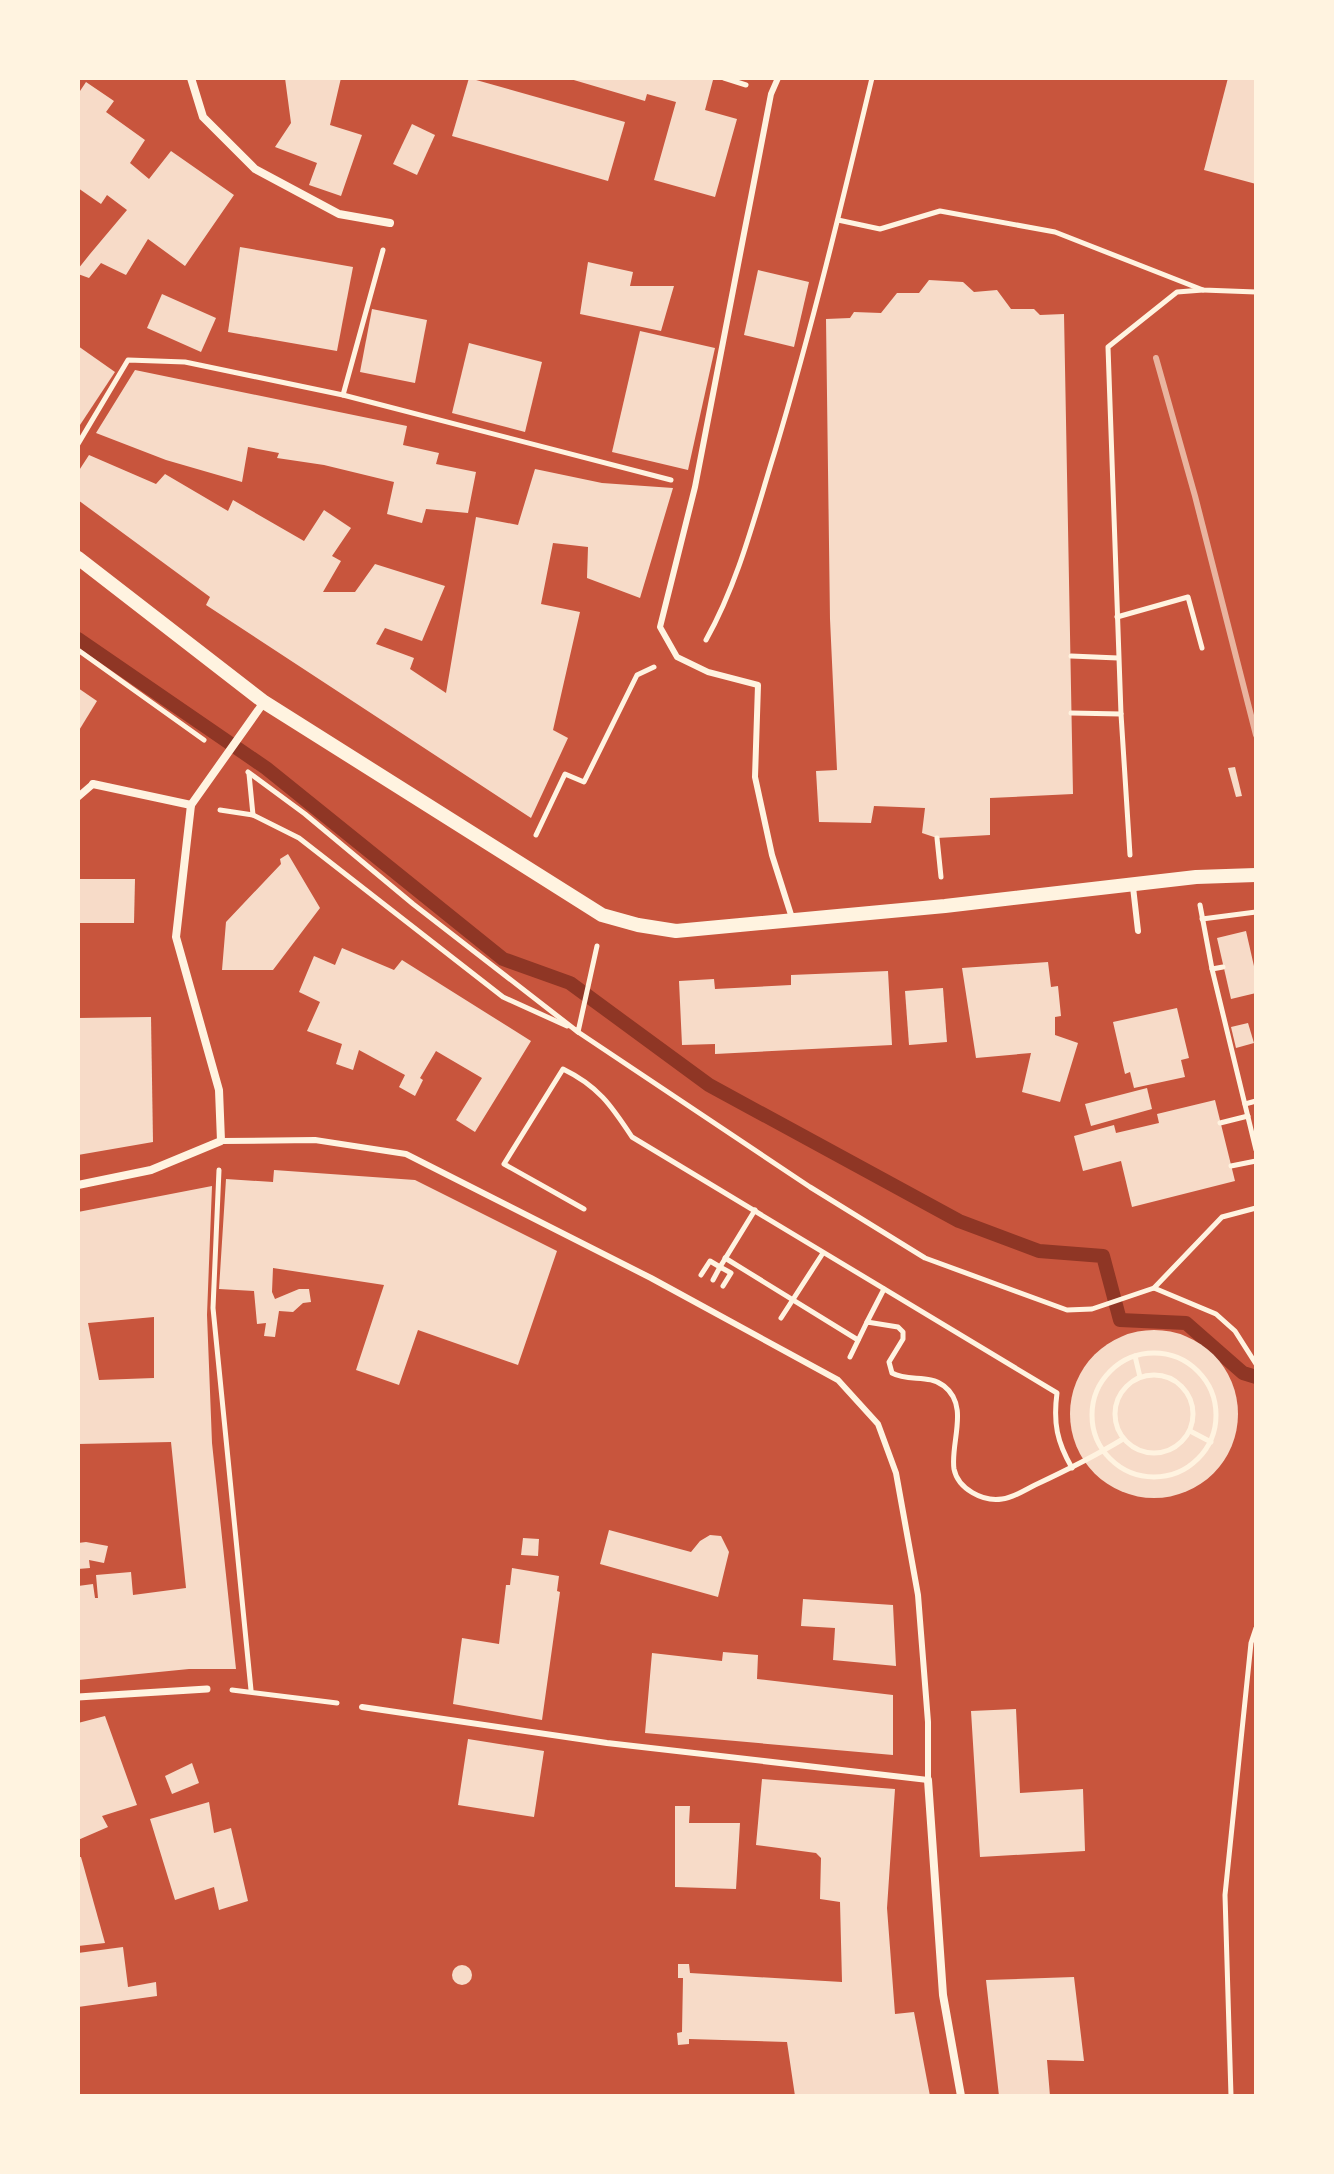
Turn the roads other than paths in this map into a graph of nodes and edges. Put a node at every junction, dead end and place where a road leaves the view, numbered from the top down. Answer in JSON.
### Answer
{"nodes":[{"id":1,"x":191,"y":78,"type":"edge"},
{"id":2,"x":778,"y":78,"type":"edge"},
{"id":3,"x":390,"y":223,"type":"road end"},
{"id":4,"x":78,"y":558,"type":"edge"},
{"id":5,"x":264,"y":702,"type":"junction"},
{"id":6,"x":93,"y":784,"type":"joint"},
{"id":7,"x":78,"y":797,"type":"edge"},
{"id":8,"x":191,"y":805,"type":"junction"},
{"id":9,"x":1256,"y":875,"type":"edge"},
{"id":10,"x":1132,"y":885,"type":"junction"},
{"id":11,"x":793,"y":922,"type":"junction"},
{"id":12,"x":1138,"y":931,"type":"dead end"},
{"id":13,"x":221,"y":1141,"type":"junction"},
{"id":14,"x":78,"y":1185,"type":"edge"},
{"id":15,"x":207,"y":1689,"type":"road end"},
{"id":16,"x":78,"y":1697,"type":"edge"},
{"id":17,"x":362,"y":1707,"type":"road end"},
{"id":18,"x":928,"y":1780,"type":"junction"},
{"id":19,"x":961,"y":2096,"type":"edge"}],
"edges":[{"from":1,"to":3,"type":"street"},
{"from":2,"to":11,"type":"lane"},
{"from":4,"to":5,"type":"street"},
{"from":5,"to":8,"type":"street"},
{"from":5,"to":11,"type":"street"},
{"from":6,"to":7,"type":"street"},
{"from":6,"to":8,"type":"street"},
{"from":8,"to":13,"type":"street"},
{"from":9,"to":10,"type":"street"},
{"from":10,"to":11,"type":"street"},
{"from":10,"to":12,"type":"lane"},
{"from":13,"to":14,"type":"street"},
{"from":13,"to":18,"type":"lane"},
{"from":15,"to":16,"type":"street"},
{"from":17,"to":18,"type":"lane"},
{"from":18,"to":19,"type":"street"}]}
